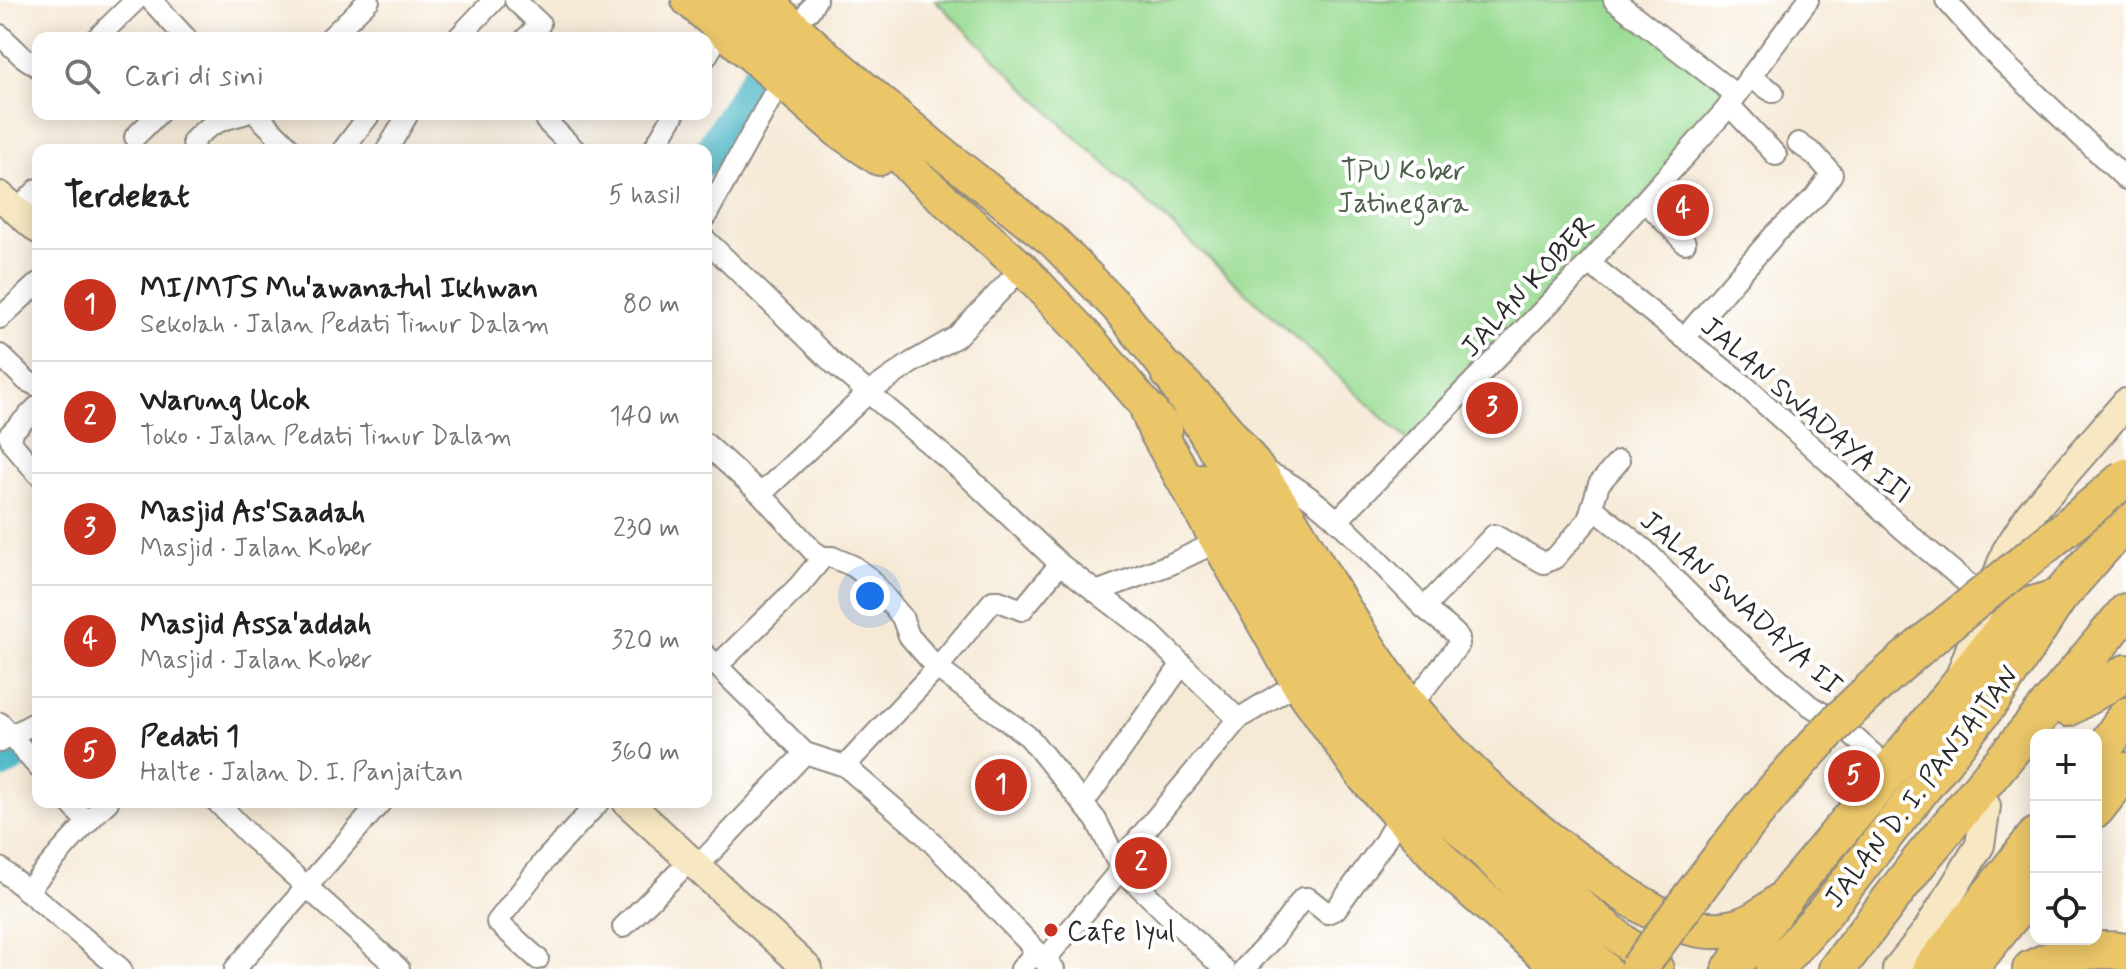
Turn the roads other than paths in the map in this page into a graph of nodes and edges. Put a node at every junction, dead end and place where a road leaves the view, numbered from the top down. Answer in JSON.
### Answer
{"nodes":[{"id":1,"x":136,"y":0,"type":"edge"},
{"id":2,"x":151,"y":0,"type":"edge"},
{"id":3,"x":369,"y":0,"type":"edge"},
{"id":4,"x":494,"y":0,"type":"edge"},
{"id":5,"x":515,"y":0,"type":"edge"},
{"id":6,"x":688,"y":0,"type":"edge"},
{"id":7,"x":1614,"y":0,"type":"edge"},
{"id":8,"x":1808,"y":0,"type":"edge"},
{"id":9,"x":1946,"y":0,"type":"edge"},
{"id":10,"x":807,"y":5,"type":"edge"},
{"id":11,"x":733,"y":23,"type":"edge"},
{"id":12,"x":103,"y":32,"type":"edge"},
{"id":13,"x":180,"y":32,"type":"edge"},
{"id":14,"x":336,"y":32,"type":"edge"},
{"id":15,"x":464,"y":32,"type":"edge"},
{"id":16,"x":532,"y":32,"type":"edge"},
{"id":17,"x":0,"y":35,"type":"edge"},
{"id":18,"x":32,"y":63,"type":"edge"},
{"id":19,"x":781,"y":72,"type":"junction"},
{"id":20,"x":1749,"y":77,"type":"junction"},
{"id":21,"x":1773,"y":92,"type":"dead end"},
{"id":22,"x":1733,"y":100,"type":"junction"},
{"id":23,"x":152,"y":120,"type":"edge"},
{"id":24,"x":211,"y":120,"type":"edge"},
{"id":25,"x":261,"y":120,"type":"edge"},
{"id":26,"x":366,"y":120,"type":"edge"},
{"id":27,"x":404,"y":120,"type":"edge"},
{"id":28,"x":547,"y":120,"type":"edge"},
{"id":29,"x":670,"y":120,"type":"edge"},
{"id":30,"x":135,"y":137,"type":"dead end"},
{"id":31,"x":1798,"y":143,"type":"dead end"},
{"id":32,"x":193,"y":144,"type":"edge"},
{"id":33,"x":281,"y":144,"type":"edge"},
{"id":34,"x":348,"y":144,"type":"edge"},
{"id":35,"x":390,"y":144,"type":"edge"},
{"id":36,"x":569,"y":144,"type":"edge"},
{"id":37,"x":656,"y":144,"type":"edge"},
{"id":38,"x":946,"y":154,"type":"junction"},
{"id":39,"x":1776,"y":155,"type":"dead end"},
{"id":40,"x":2126,"y":179,"type":"edge"},
{"id":41,"x":32,"y":196,"type":"edge"},
{"id":42,"x":1645,"y":201,"type":"junction"},
{"id":43,"x":712,"y":204,"type":"edge"},
{"id":44,"x":18,"y":212,"type":"edge"},
{"id":45,"x":1685,"y":243,"type":"dead end"},
{"id":46,"x":712,"y":246,"type":"edge"},
{"id":47,"x":1589,"y":263,"type":"junction"},
{"id":48,"x":1022,"y":268,"type":"junction"},
{"id":49,"x":32,"y":289,"type":"edge"},
{"id":50,"x":0,"y":318,"type":"edge"},
{"id":51,"x":1684,"y":338,"type":"junction"},
{"id":52,"x":0,"y":355,"type":"edge"},
{"id":53,"x":1169,"y":372,"type":"junction"},
{"id":54,"x":32,"y":383,"type":"edge"},
{"id":55,"x":868,"y":393,"type":"junction"},
{"id":56,"x":2126,"y":403,"type":"edge"},
{"id":57,"x":1149,"y":411,"type":"junction"},
{"id":58,"x":32,"y":412,"type":"edge"},
{"id":59,"x":712,"y":449,"type":"edge"},
{"id":60,"x":1619,"y":461,"type":"dead end"},
{"id":61,"x":32,"y":467,"type":"edge"},
{"id":62,"x":1254,"y":468,"type":"junction"},
{"id":63,"x":2126,"y":477,"type":"edge"},
{"id":64,"x":761,"y":494,"type":"junction"},
{"id":65,"x":1592,"y":507,"type":"junction"},
{"id":66,"x":1337,"y":521,"type":"junction"},
{"id":67,"x":2126,"y":521,"type":"edge"},
{"id":68,"x":1219,"y":541,"type":"junction"},
{"id":69,"x":2126,"y":556,"type":"edge"},
{"id":70,"x":823,"y":557,"type":"junction"},
{"id":71,"x":1060,"y":564,"type":"junction"},
{"id":72,"x":1096,"y":592,"type":"junction"},
{"id":73,"x":2059,"y":597,"type":"junction"},
{"id":74,"x":1987,"y":600,"type":"junction"},
{"id":75,"x":1424,"y":608,"type":"junction"},
{"id":76,"x":2126,"y":612,"type":"edge"},
{"id":77,"x":2126,"y":641,"type":"edge"},
{"id":78,"x":712,"y":659,"type":"edge"},
{"id":79,"x":712,"y":661,"type":"edge"},
{"id":80,"x":1182,"y":664,"type":"junction"},
{"id":81,"x":937,"y":668,"type":"junction"},
{"id":82,"x":2126,"y":673,"type":"edge"},
{"id":83,"x":1299,"y":682,"type":"junction"},
{"id":84,"x":1955,"y":691,"type":"junction"},
{"id":85,"x":1410,"y":707,"type":"junction"},
{"id":86,"x":2068,"y":708,"type":"junction"},
{"id":87,"x":2126,"y":716,"type":"edge"},
{"id":88,"x":1238,"y":719,"type":"junction"},
{"id":89,"x":32,"y":728,"type":"edge"},
{"id":90,"x":2051,"y":729,"type":"edge"},
{"id":91,"x":16,"y":745,"type":"edge"},
{"id":92,"x":2102,"y":751,"type":"edge"},
{"id":93,"x":805,"y":753,"type":"junction"},
{"id":94,"x":2030,"y":754,"type":"edge"},
{"id":95,"x":845,"y":766,"type":"junction"},
{"id":96,"x":1891,"y":770,"type":"junction"},
{"id":97,"x":2126,"y":771,"type":"edge"},
{"id":98,"x":2102,"y":801,"type":"edge"},
{"id":99,"x":1083,"y":804,"type":"junction"},
{"id":100,"x":74,"y":808,"type":"edge"},
{"id":101,"x":102,"y":808,"type":"edge"},
{"id":102,"x":223,"y":808,"type":"edge"},
{"id":103,"x":376,"y":808,"type":"edge"},
{"id":104,"x":593,"y":808,"type":"edge"},
{"id":105,"x":633,"y":808,"type":"edge"},
{"id":106,"x":1985,"y":808,"type":"junction"},
{"id":107,"x":1399,"y":815,"type":"junction"},
{"id":108,"x":87,"y":822,"type":"junction"},
{"id":109,"x":2030,"y":844,"type":"edge"},
{"id":110,"x":694,"y":864,"type":"junction"},
{"id":111,"x":0,"y":868,"type":"edge"},
{"id":112,"x":1121,"y":869,"type":"junction"},
{"id":113,"x":309,"y":888,"type":"junction"},
{"id":114,"x":27,"y":891,"type":"junction"},
{"id":115,"x":2030,"y":893,"type":"edge"},
{"id":116,"x":1785,"y":898,"type":"junction"},
{"id":117,"x":623,"y":927,"type":"dead end"},
{"id":118,"x":2126,"y":952,"type":"edge"},
{"id":119,"x":538,"y":959,"type":"dead end"},
{"id":120,"x":1045,"y":961,"type":"edge"},
{"id":121,"x":121,"y":969,"type":"edge"},
{"id":122,"x":235,"y":969,"type":"edge"},
{"id":123,"x":399,"y":969,"type":"edge"},
{"id":124,"x":808,"y":969,"type":"edge"},
{"id":125,"x":1021,"y":969,"type":"edge"},
{"id":126,"x":1224,"y":969,"type":"edge"},
{"id":127,"x":1244,"y":969,"type":"edge"},
{"id":128,"x":1563,"y":969,"type":"edge"},
{"id":129,"x":1605,"y":969,"type":"edge"},
{"id":130,"x":1638,"y":969,"type":"edge"},
{"id":131,"x":1657,"y":969,"type":"edge"},
{"id":132,"x":1731,"y":969,"type":"edge"},
{"id":133,"x":1763,"y":969,"type":"edge"},
{"id":134,"x":1774,"y":969,"type":"edge"},
{"id":135,"x":1790,"y":969,"type":"edge"},
{"id":136,"x":1837,"y":969,"type":"edge"},
{"id":137,"x":1854,"y":969,"type":"edge"},
{"id":138,"x":1868,"y":969,"type":"edge"},
{"id":139,"x":1897,"y":969,"type":"edge"},
{"id":140,"x":1931,"y":969,"type":"edge"},
{"id":141,"x":1969,"y":969,"type":"edge"},
{"id":142,"x":2031,"y":969,"type":"edge"}],
"edges":[{"from":1,"to":12,"type":"street"},
{"from":2,"to":13,"type":"street"},
{"from":3,"to":14,"type":"street"},
{"from":4,"to":15,"type":"street"},
{"from":5,"to":16,"type":"street"},
{"from":6,"to":11,"type":"main road"},
{"from":7,"to":22,"type":"street"},
{"from":8,"to":20,"type":"street","name":"JALAN KOBER"},
{"from":9,"to":40,"type":"street"},
{"from":10,"to":38,"type":"main road"},
{"from":11,"to":19,"type":"main road"},
{"from":11,"to":38,"type":"main road"},
{"from":17,"to":18,"type":"street"},
{"from":19,"to":43,"type":"street"},
{"from":19,"to":48,"type":"main road"},
{"from":20,"to":21,"type":"street"},
{"from":20,"to":22,"type":"street","name":"JALAN KOBER"},
{"from":22,"to":39,"type":"street"},
{"from":22,"to":42,"type":"street","name":"JALAN KOBER"},
{"from":23,"to":30,"type":"street"},
{"from":24,"to":32,"type":"street"},
{"from":25,"to":33,"type":"street"},
{"from":26,"to":34,"type":"street"},
{"from":27,"to":35,"type":"street"},
{"from":28,"to":36,"type":"street"},
{"from":29,"to":37,"type":"street"},
{"from":31,"to":51,"type":"street"},
{"from":38,"to":53,"type":"main road"},
{"from":41,"to":44,"type":"street"},
{"from":42,"to":45,"type":"street"},
{"from":42,"to":47,"type":"street","name":"JALAN KOBER"},
{"from":46,"to":55,"type":"street"},
{"from":47,"to":51,"type":"street","name":"JALAN SWADAYA III"},
{"from":47,"to":66,"type":"street","name":"JALAN KOBER"},
{"from":48,"to":55,"type":"street"},
{"from":48,"to":57,"type":"main road"},
{"from":49,"to":50,"type":"street"},
{"from":51,"to":74,"type":"street","name":"JALAN SWADAYA III"},
{"from":52,"to":54,"type":"street"},
{"from":53,"to":62,"type":"highway"},
{"from":53,"to":131,"type":"main road"},
{"from":55,"to":64,"type":"street"},
{"from":55,"to":71,"type":"street"},
{"from":56,"to":74,"type":"street"},
{"from":57,"to":68,"type":"highway"},
{"from":57,"to":129,"type":"main road"},
{"from":58,"to":61,"type":"street"},
{"from":59,"to":64,"type":"street"},
{"from":60,"to":65,"type":"street"},
{"from":62,"to":66,"type":"street"},
{"from":62,"to":85,"type":"highway"},
{"from":63,"to":130,"type":"highway","bridge":true},
{"from":64,"to":70,"type":"street"},
{"from":65,"to":75,"type":"street"},
{"from":65,"to":96,"type":"street","name":"JALAN SWADAYA II"},
{"from":66,"to":75,"type":"street"},
{"from":67,"to":73,"type":"highway","name":"JALAN D. I. PANJAITAN"},
{"from":68,"to":72,"type":"street"},
{"from":68,"to":83,"type":"highway"},
{"from":69,"to":135,"type":"highway"},
{"from":70,"to":78,"type":"street"},
{"from":70,"to":81,"type":"street"},
{"from":71,"to":72,"type":"street"},
{"from":71,"to":81,"type":"street"},
{"from":72,"to":80,"type":"street"},
{"from":73,"to":84,"type":"highway","name":"JALAN D. I. PANJAITAN"},
{"from":73,"to":133,"type":"highway"},
{"from":73,"to":134,"type":"highway","name":"JALAN D. I. PANJAITAN"},
{"from":74,"to":84,"type":"street"},
{"from":75,"to":85,"type":"street"},
{"from":76,"to":136,"type":"highway"},
{"from":77,"to":86,"type":"highway"},
{"from":79,"to":93,"type":"street"},
{"from":80,"to":88,"type":"street"},
{"from":80,"to":99,"type":"street"},
{"from":81,"to":95,"type":"street"},
{"from":81,"to":99,"type":"street"},
{"from":82,"to":86,"type":"highway"},
{"from":83,"to":88,"type":"street"},
{"from":83,"to":107,"type":"highway"},
{"from":84,"to":96,"type":"highway","name":"JALAN D. I. PANJAITAN"},
{"from":85,"to":116,"type":"highway"},
{"from":86,"to":90,"type":"highway"},
{"from":87,"to":92,"type":"highway"},
{"from":88,"to":112,"type":"street"},
{"from":89,"to":91,"type":"street"},
{"from":93,"to":95,"type":"street"},
{"from":93,"to":110,"type":"street"},
{"from":94,"to":106,"type":"highway"},
{"from":95,"to":120,"type":"street"},
{"from":96,"to":116,"type":"highway","name":"JALAN D. I. PANJAITAN"},
{"from":97,"to":98,"type":"highway"},
{"from":99,"to":112,"type":"street"},
{"from":100,"to":108,"type":"street"},
{"from":101,"to":108,"type":"street"},
{"from":102,"to":113,"type":"street"},
{"from":103,"to":113,"type":"street"},
{"from":104,"to":119,"type":"street"},
{"from":105,"to":110,"type":"street"},
{"from":106,"to":137,"type":"highway"},
{"from":106,"to":138,"type":"highway"},
{"from":106,"to":139,"type":"street"},
{"from":107,"to":127,"type":"street"},
{"from":107,"to":128,"type":"highway"},
{"from":108,"to":114,"type":"street"},
{"from":109,"to":140,"type":"highway"},
{"from":110,"to":117,"type":"street"},
{"from":110,"to":124,"type":"street"},
{"from":111,"to":114,"type":"street"},
{"from":112,"to":120,"type":"street"},
{"from":112,"to":126,"type":"street"},
{"from":113,"to":122,"type":"street"},
{"from":113,"to":123,"type":"street"},
{"from":114,"to":121,"type":"street"},
{"from":115,"to":141,"type":"highway"},
{"from":116,"to":132,"type":"highway","name":"JALAN D. I. PANJAITAN"},
{"from":118,"to":142,"type":"highway"},
{"from":120,"to":125,"type":"street"}]}
